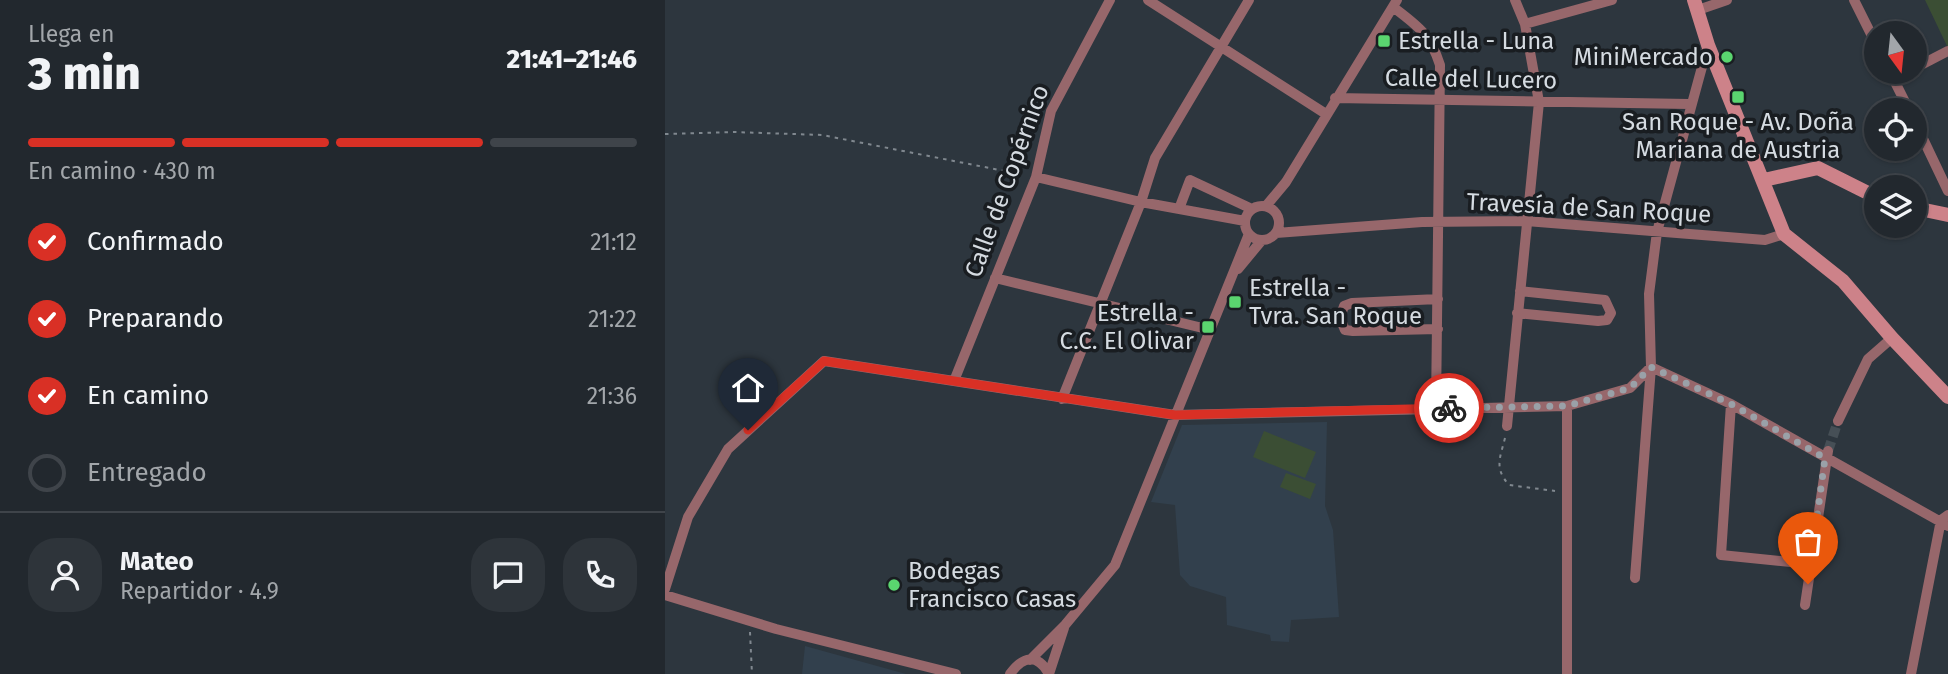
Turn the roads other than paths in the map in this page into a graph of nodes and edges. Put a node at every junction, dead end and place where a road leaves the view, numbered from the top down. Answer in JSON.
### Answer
{"nodes":[{"id":1,"x":1110,"y":0,"type":"edge"},
{"id":2,"x":1148,"y":0,"type":"edge"},
{"id":3,"x":1249,"y":0,"type":"edge"},
{"id":4,"x":1515,"y":0,"type":"edge"},
{"id":5,"x":1612,"y":0,"type":"edge"},
{"id":6,"x":1727,"y":0,"type":"edge"},
{"id":7,"x":1854,"y":0,"type":"edge"},
{"id":8,"x":1395,"y":4,"type":"edge"},
{"id":9,"x":1696,"y":5,"type":"edge"},
{"id":10,"x":1864,"y":21,"type":"edge"},
{"id":11,"x":1525,"y":24,"type":"junction"},
{"id":12,"x":1221,"y":45,"type":"junction"},
{"id":13,"x":1708,"y":45,"type":"junction"},
{"id":14,"x":1948,"y":51,"type":"edge"},
{"id":15,"x":1927,"y":62,"type":"edge"},
{"id":16,"x":1335,"y":98,"type":"junction"},
{"id":17,"x":1441,"y":99,"type":"junction"},
{"id":18,"x":1539,"y":102,"type":"junction"},
{"id":19,"x":1689,"y":104,"type":"junction"},
{"id":20,"x":1326,"y":114,"type":"junction"},
{"id":21,"x":1927,"y":147,"type":"edge"},
{"id":22,"x":1036,"y":177,"type":"junction"},
{"id":23,"x":1764,"y":180,"type":"junction"},
{"id":24,"x":1286,"y":182,"type":"junction"},
{"id":25,"x":1864,"y":190,"type":"edge"},
{"id":26,"x":1948,"y":191,"type":"edge"},
{"id":27,"x":1142,"y":202,"type":"junction"},
{"id":28,"x":1266,"y":206,"type":"junction"},
{"id":29,"x":1179,"y":209,"type":"junction"},
{"id":30,"x":1252,"y":209,"type":"junction"},
{"id":31,"x":1927,"y":211,"type":"edge"},
{"id":32,"x":1948,"y":215,"type":"edge"},
{"id":33,"x":1278,"y":216,"type":"junction"},
{"id":34,"x":1245,"y":221,"type":"junction"},
{"id":35,"x":1526,"y":221,"type":"junction"},
{"id":36,"x":1439,"y":222,"type":"junction"},
{"id":37,"x":1306,"y":229,"type":"junction"},
{"id":38,"x":1657,"y":232,"type":"junction"},
{"id":39,"x":1276,"y":233,"type":"junction"},
{"id":40,"x":1249,"y":234,"type":"junction"},
{"id":41,"x":1784,"y":234,"type":"junction"},
{"id":42,"x":1262,"y":240,"type":"junction"},
{"id":43,"x":1234,"y":274,"type":"junction"},
{"id":44,"x":995,"y":278,"type":"junction"},
{"id":45,"x":1520,"y":291,"type":"junction"},
{"id":46,"x":1438,"y":299,"type":"junction"},
{"id":47,"x":1103,"y":303,"type":"junction"},
{"id":48,"x":1517,"y":313,"type":"junction"},
{"id":49,"x":1438,"y":329,"type":"junction"},
{"id":50,"x":1211,"y":330,"type":"junction"},
{"id":51,"x":1892,"y":338,"type":"junction"},
{"id":52,"x":1651,"y":367,"type":"junction"},
{"id":53,"x":954,"y":381,"type":"junction"},
{"id":54,"x":1948,"y":397,"type":"edge"},
{"id":55,"x":1062,"y":399,"type":"junction"},
{"id":56,"x":1731,"y":404,"type":"junction"},
{"id":57,"x":1567,"y":406,"type":"junction"},
{"id":58,"x":1509,"y":407,"type":"junction"},
{"id":59,"x":1436,"y":408,"type":"junction"},
{"id":60,"x":1175,"y":415,"type":"junction"},
{"id":61,"x":1839,"y":421,"type":"tunnel mouth"},
{"id":62,"x":1507,"y":426,"type":"road end"},
{"id":63,"x":1826,"y":454,"type":"junction"},
{"id":64,"x":1945,"y":520,"type":"edge"},
{"id":65,"x":1810,"y":564,"type":"junction"},
{"id":66,"x":1635,"y":578,"type":"dead end"},
{"id":67,"x":665,"y":589,"type":"edge"},
{"id":68,"x":665,"y":595,"type":"edge"},
{"id":69,"x":1805,"y":605,"type":"dead end"},
{"id":70,"x":1065,"y":625,"type":"junction"},
{"id":71,"x":1030,"y":660,"type":"junction"},
{"id":72,"x":956,"y":674,"type":"edge"},
{"id":73,"x":1010,"y":674,"type":"edge"},
{"id":74,"x":1049,"y":674,"type":"edge"},
{"id":75,"x":1567,"y":674,"type":"edge"},
{"id":76,"x":1911,"y":674,"type":"edge"}],
"edges":[{"from":1,"to":22,"type":"street","name":"Calle de Copérnico"},
{"from":2,"to":12,"type":"street"},
{"from":3,"to":12,"type":"street"},
{"from":4,"to":11,"type":"street"},
{"from":5,"to":11,"type":"street"},
{"from":6,"to":9,"type":"street"},
{"from":7,"to":10,"type":"street"},
{"from":8,"to":16,"type":"street"},
{"from":8,"to":17,"type":"street"},
{"from":9,"to":13,"type":"street"},
{"from":11,"to":18,"type":"street"},
{"from":12,"to":20,"type":"street"},
{"from":12,"to":27,"type":"street"},
{"from":13,"to":19,"type":"street"},
{"from":13,"to":23,"type":"street"},
{"from":14,"to":15,"type":"street"},
{"from":16,"to":17,"type":"street","name":"Calle del Lucero"},
{"from":16,"to":20,"type":"street"},
{"from":17,"to":18,"type":"street","name":"Calle del Lucero"},
{"from":17,"to":36,"type":"street"},
{"from":18,"to":19,"type":"street","name":"Calle del Lucero"},
{"from":18,"to":35,"type":"street"},
{"from":19,"to":38,"type":"street"},
{"from":20,"to":24,"type":"street"},
{"from":21,"to":26,"type":"street"},
{"from":22,"to":27,"type":"street"},
{"from":22,"to":44,"type":"street","name":"Calle de Copérnico"},
{"from":23,"to":25,"type":"street"},
{"from":23,"to":41,"type":"street"},
{"from":24,"to":28,"type":"street"},
{"from":24,"to":33,"type":"street"},
{"from":27,"to":29,"type":"street"},
{"from":27,"to":47,"type":"street"},
{"from":28,"to":30,"type":"street"},
{"from":28,"to":33,"type":"street"},
{"from":29,"to":30,"type":"street"},
{"from":29,"to":34,"type":"street"},
{"from":30,"to":34,"type":"street"},
{"from":31,"to":32,"type":"street"},
{"from":33,"to":37,"type":"street","name":"Travesía de San Roque"},
{"from":33,"to":39,"type":"street"},
{"from":34,"to":40,"type":"street"},
{"from":35,"to":36,"type":"street","name":"Travesía de San Roque"},
{"from":35,"to":38,"type":"street","name":"Travesía de San Roque"},
{"from":35,"to":45,"type":"street"},
{"from":36,"to":37,"type":"street","name":"Travesía de San Roque"},
{"from":36,"to":46,"type":"street"},
{"from":37,"to":39,"type":"street","name":"Travesía de San Roque"},
{"from":38,"to":41,"type":"street","name":"Travesía de San Roque"},
{"from":38,"to":52,"type":"street"},
{"from":39,"to":42,"type":"street"},
{"from":40,"to":42,"type":"street"},
{"from":40,"to":43,"type":"street"},
{"from":41,"to":51,"type":"street"},
{"from":42,"to":43,"type":"street"},
{"from":43,"to":50,"type":"street"},
{"from":44,"to":47,"type":"street"},
{"from":44,"to":53,"type":"street","name":"Calle de Copérnico"},
{"from":45,"to":48,"type":"street"},
{"from":45,"to":48,"type":"street"},
{"from":46,"to":49,"type":"street"},
{"from":46,"to":49,"type":"street"},
{"from":47,"to":50,"type":"street"},
{"from":47,"to":55,"type":"street"},
{"from":48,"to":58,"type":"street"},
{"from":49,"to":59,"type":"street"},
{"from":50,"to":60,"type":"street"},
{"from":51,"to":54,"type":"street"},
{"from":51,"to":61,"type":"street"},
{"from":52,"to":56,"type":"street"},
{"from":52,"to":57,"type":"street"},
{"from":52,"to":66,"type":"street"},
{"from":53,"to":55,"type":"street"},
{"from":53,"to":67,"type":"street"},
{"from":55,"to":60,"type":"street"},
{"from":56,"to":63,"type":"street"},
{"from":56,"to":65,"type":"street"},
{"from":57,"to":58,"type":"street"},
{"from":57,"to":75,"type":"street"},
{"from":58,"to":59,"type":"street"},
{"from":58,"to":62,"type":"street"},
{"from":59,"to":60,"type":"street"},
{"from":60,"to":70,"type":"street"},
{"from":63,"to":64,"type":"street"},
{"from":63,"to":65,"type":"street"},
{"from":64,"to":76,"type":"street"},
{"from":65,"to":69,"type":"street"},
{"from":68,"to":72,"type":"street"},
{"from":70,"to":71,"type":"street"},
{"from":70,"to":74,"type":"street"},
{"from":71,"to":73,"type":"street"},
{"from":71,"to":74,"type":"street"}]}
